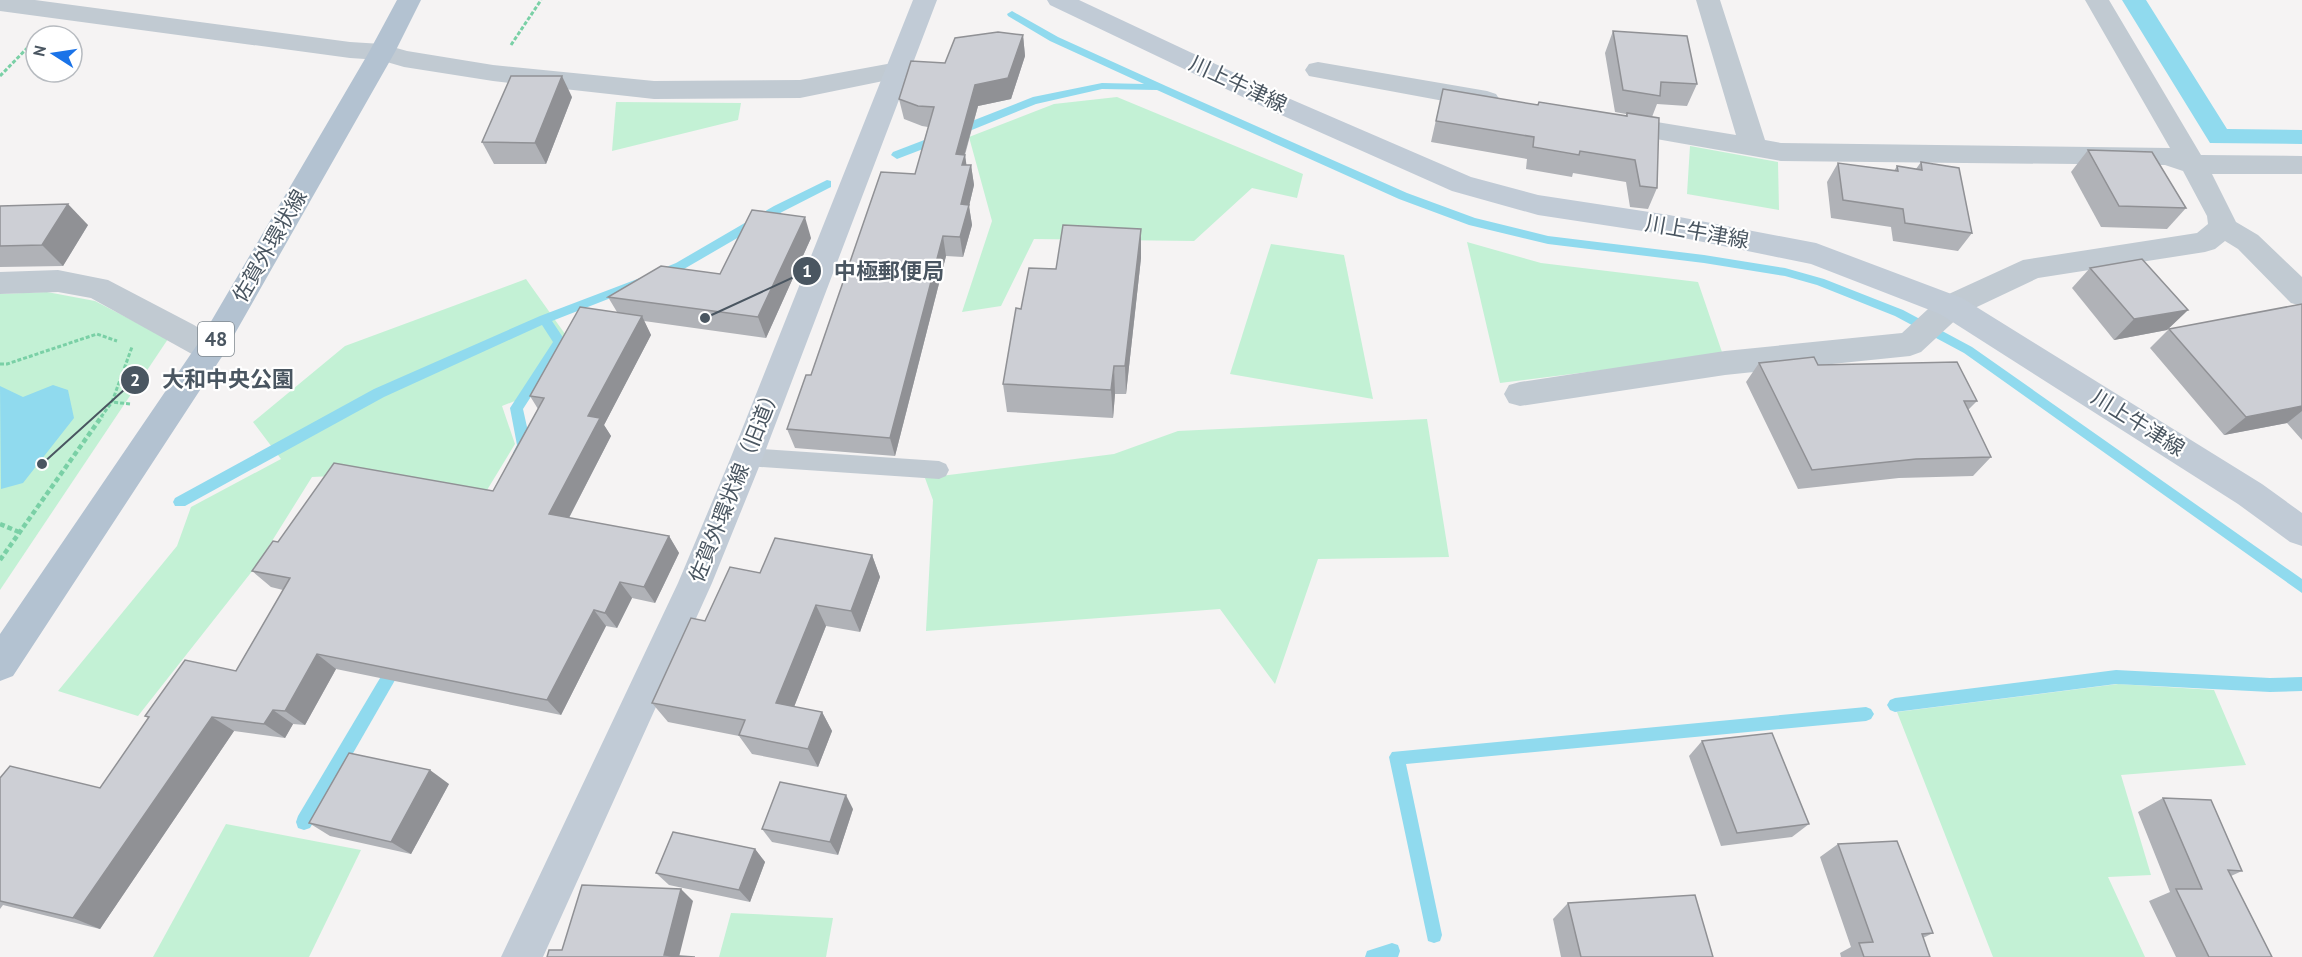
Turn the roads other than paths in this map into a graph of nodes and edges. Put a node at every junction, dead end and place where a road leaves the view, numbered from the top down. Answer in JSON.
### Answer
{"nodes":[{"id":1,"x":409,"y":0,"type":"edge"},
{"id":2,"x":925,"y":0,"type":"edge"},
{"id":3,"x":1059,"y":0,"type":"edge"},
{"id":4,"x":1708,"y":0,"type":"edge"},
{"id":5,"x":2097,"y":0,"type":"edge"},
{"id":6,"x":0,"y":3,"type":"edge"},
{"id":7,"x":382,"y":52,"type":"junction"},
{"id":8,"x":898,"y":70,"type":"junction"},
{"id":9,"x":1318,"y":70,"type":"dead end"},
{"id":10,"x":1507,"y":104,"type":"edge"},
{"id":11,"x":1590,"y":119,"type":"edge"},
{"id":12,"x":1754,"y":149,"type":"junction"},
{"id":13,"x":2193,"y":164,"type":"junction"},
{"id":14,"x":2302,"y":165,"type":"edge"},
{"id":15,"x":2223,"y":227,"type":"junction"},
{"id":16,"x":0,"y":283,"type":"edge"},
{"id":17,"x":2302,"y":295,"type":"edge"},
{"id":18,"x":1951,"y":306,"type":"junction"},
{"id":19,"x":210,"y":350,"type":"junction"},
{"id":20,"x":1520,"y":394,"type":"dead end"},
{"id":21,"x":747,"y":458,"type":"junction"},
{"id":22,"x":939,"y":470,"type":"dead end"},
{"id":23,"x":2302,"y":532,"type":"edge"},
{"id":24,"x":0,"y":664,"type":"edge"},
{"id":25,"x":522,"y":957,"type":"edge"}],
"edges":[{"from":1,"to":7,"type":"main road","name":"佐賀外環状線","number":"48"},
{"from":2,"to":8,"type":"main road","name":"佐賀外環状線（旧道）"},
{"from":3,"to":18,"type":"main road","name":"川上牛津線"},
{"from":4,"to":12,"type":"street"},
{"from":5,"to":13,"type":"street"},
{"from":6,"to":7,"type":"street"},
{"from":7,"to":8,"type":"street"},
{"from":7,"to":19,"type":"main road","name":"佐賀外環状線","number":"48"},
{"from":8,"to":21,"type":"main road","name":"佐賀外環状線（旧道）"},
{"from":9,"to":10,"type":"street"},
{"from":11,"to":12,"type":"street"},
{"from":12,"to":13,"type":"street"},
{"from":13,"to":14,"type":"street"},
{"from":13,"to":15,"type":"street"},
{"from":15,"to":17,"type":"street"},
{"from":15,"to":18,"type":"street"},
{"from":16,"to":19,"type":"street"},
{"from":18,"to":20,"type":"street"},
{"from":18,"to":23,"type":"main road","name":"川上牛津線"},
{"from":19,"to":24,"type":"main road","name":"佐賀外環状線","number":"48"},
{"from":21,"to":22,"type":"lane"},
{"from":21,"to":25,"type":"main road","name":"佐賀外環状線（旧道）"}]}
